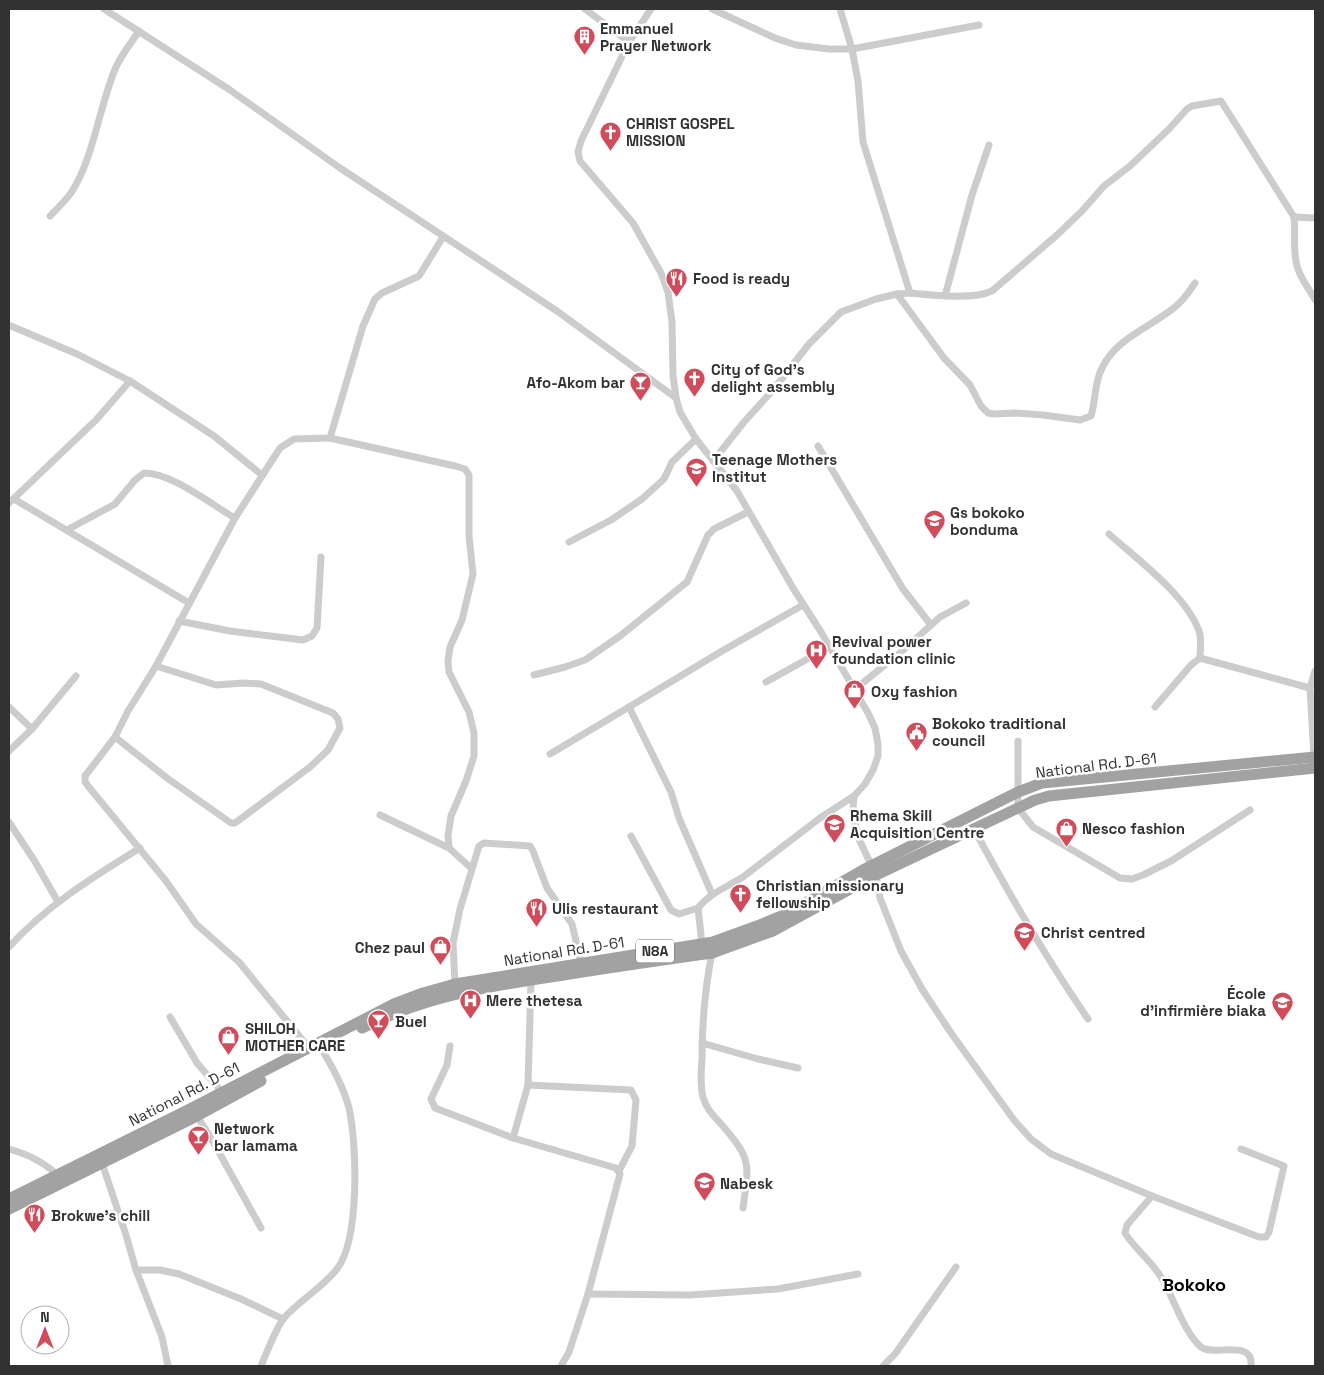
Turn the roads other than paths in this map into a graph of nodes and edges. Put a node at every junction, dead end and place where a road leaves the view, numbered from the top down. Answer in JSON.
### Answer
{"nodes":[{"id":1,"x":104,"y":9,"type":"edge"},
{"id":2,"x":585,"y":9,"type":"edge"},
{"id":3,"x":651,"y":9,"type":"edge"},
{"id":4,"x":712,"y":9,"type":"edge"},
{"id":5,"x":840,"y":9,"type":"edge"},
{"id":6,"x":979,"y":25,"type":"dead end"},
{"id":7,"x":139,"y":31,"type":"junction"},
{"id":8,"x":630,"y":42,"type":"junction"},
{"id":9,"x":852,"y":49,"type":"junction"},
{"id":10,"x":989,"y":145,"type":"dead end"},
{"id":11,"x":50,"y":216,"type":"dead end"},
{"id":12,"x":1294,"y":217,"type":"junction"},
{"id":13,"x":1315,"y":218,"type":"edge"},
{"id":14,"x":443,"y":236,"type":"junction"},
{"id":15,"x":1195,"y":284,"type":"dead end"},
{"id":16,"x":910,"y":293,"type":"junction"},
{"id":17,"x":897,"y":294,"type":"junction"},
{"id":18,"x":946,"y":296,"type":"junction"},
{"id":19,"x":1315,"y":300,"type":"edge"},
{"id":20,"x":10,"y":327,"type":"edge"},
{"id":21,"x":130,"y":381,"type":"junction"},
{"id":22,"x":676,"y":398,"type":"junction"},
{"id":23,"x":330,"y":438,"type":"junction"},
{"id":24,"x":696,"y":439,"type":"junction"},
{"id":25,"x":818,"y":446,"type":"dead end"},
{"id":26,"x":714,"y":460,"type":"junction"},
{"id":27,"x":262,"y":475,"type":"junction"},
{"id":28,"x":11,"y":501,"type":"edge"},
{"id":29,"x":748,"y":512,"type":"junction"},
{"id":30,"x":235,"y":518,"type":"junction"},
{"id":31,"x":67,"y":530,"type":"junction"},
{"id":32,"x":1109,"y":534,"type":"dead end"},
{"id":33,"x":569,"y":542,"type":"dead end"},
{"id":34,"x":321,"y":557,"type":"dead end"},
{"id":35,"x":189,"y":603,"type":"junction"},
{"id":36,"x":966,"y":604,"type":"dead end"},
{"id":37,"x":804,"y":605,"type":"junction"},
{"id":38,"x":179,"y":621,"type":"junction"},
{"id":39,"x":931,"y":625,"type":"junction"},
{"id":40,"x":828,"y":647,"type":"junction"},
{"id":41,"x":1200,"y":658,"type":"junction"},
{"id":42,"x":156,"y":666,"type":"junction"},
{"id":43,"x":1315,"y":670,"type":"edge"},
{"id":44,"x":534,"y":675,"type":"dead end"},
{"id":45,"x":76,"y":676,"type":"dead end"},
{"id":46,"x":766,"y":682,"type":"dead end"},
{"id":47,"x":1310,"y":688,"type":"junction"},
{"id":48,"x":854,"y":690,"type":"junction"},
{"id":49,"x":9,"y":707,"type":"edge"},
{"id":50,"x":629,"y":707,"type":"junction"},
{"id":51,"x":1155,"y":707,"type":"dead end"},
{"id":52,"x":32,"y":729,"type":"junction"},
{"id":53,"x":115,"y":737,"type":"junction"},
{"id":54,"x":1018,"y":741,"type":"dead end"},
{"id":55,"x":9,"y":751,"type":"edge"},
{"id":56,"x":550,"y":754,"type":"dead end"},
{"id":57,"x":1315,"y":761,"type":"edge"},
{"id":58,"x":1018,"y":792,"type":"junction"},
{"id":59,"x":854,"y":796,"type":"junction"},
{"id":60,"x":1018,"y":808,"type":"junction"},
{"id":61,"x":1250,"y":810,"type":"dead end"},
{"id":62,"x":380,"y":815,"type":"dead end"},
{"id":63,"x":9,"y":822,"type":"edge"},
{"id":64,"x":974,"y":829,"type":"junction"},
{"id":65,"x":631,"y":836,"type":"dead end"},
{"id":66,"x":140,"y":848,"type":"junction"},
{"id":67,"x":449,"y":848,"type":"junction"},
{"id":68,"x":471,"y":868,"type":"junction"},
{"id":69,"x":874,"y":871,"type":"junction"},
{"id":70,"x":712,"y":894,"type":"junction"},
{"id":71,"x":58,"y":902,"type":"junction"},
{"id":72,"x":698,"y":908,"type":"junction"},
{"id":73,"x":702,"y":944,"type":"junction"},
{"id":74,"x":9,"y":947,"type":"edge"},
{"id":75,"x":712,"y":953,"type":"junction"},
{"id":76,"x":581,"y":963,"type":"junction"},
{"id":77,"x":531,"y":980,"type":"junction"},
{"id":78,"x":455,"y":984,"type":"junction"},
{"id":79,"x":170,"y":1017,"type":"dead end"},
{"id":80,"x":1088,"y":1019,"type":"dead end"},
{"id":81,"x":702,"y":1043,"type":"junction"},
{"id":82,"x":450,"y":1046,"type":"dead end"},
{"id":83,"x":316,"y":1047,"type":"junction"},
{"id":84,"x":798,"y":1068,"type":"dead end"},
{"id":85,"x":528,"y":1085,"type":"junction"},
{"id":86,"x":222,"y":1092,"type":"junction"},
{"id":87,"x":197,"y":1116,"type":"junction"},
{"id":88,"x":513,"y":1138,"type":"junction"},
{"id":89,"x":9,"y":1149,"type":"edge"},
{"id":90,"x":1240,"y":1149,"type":"dead end"},
{"id":91,"x":102,"y":1163,"type":"junction"},
{"id":92,"x":619,"y":1171,"type":"junction"},
{"id":93,"x":58,"y":1175,"type":"junction"},
{"id":94,"x":1152,"y":1196,"type":"junction"},
{"id":95,"x":9,"y":1199,"type":"edge"},
{"id":96,"x":743,"y":1208,"type":"dead end"},
{"id":97,"x":9,"y":1209,"type":"edge"},
{"id":98,"x":261,"y":1228,"type":"dead end"},
{"id":99,"x":956,"y":1267,"type":"dead end"},
{"id":100,"x":136,"y":1270,"type":"junction"},
{"id":101,"x":858,"y":1274,"type":"dead end"},
{"id":102,"x":588,"y":1294,"type":"junction"},
{"id":103,"x":283,"y":1319,"type":"junction"},
{"id":104,"x":168,"y":1366,"type":"edge"},
{"id":105,"x":261,"y":1366,"type":"edge"},
{"id":106,"x":561,"y":1366,"type":"edge"},
{"id":107,"x":883,"y":1366,"type":"edge"},
{"id":108,"x":1251,"y":1366,"type":"edge"}],
"edges":[{"from":1,"to":7,"type":"street"},
{"from":2,"to":8,"type":"street"},
{"from":3,"to":8,"type":"street"},
{"from":4,"to":9,"type":"street"},
{"from":5,"to":9,"type":"street"},
{"from":6,"to":9,"type":"street"},
{"from":7,"to":11,"type":"street"},
{"from":7,"to":14,"type":"street"},
{"from":8,"to":22,"type":"street"},
{"from":9,"to":16,"type":"street"},
{"from":10,"to":18,"type":"street"},
{"from":12,"to":13,"type":"street"},
{"from":12,"to":18,"type":"street"},
{"from":12,"to":19,"type":"street"},
{"from":14,"to":22,"type":"street"},
{"from":14,"to":23,"type":"street"},
{"from":15,"to":17,"type":"street"},
{"from":16,"to":17,"type":"street"},
{"from":16,"to":18,"type":"street"},
{"from":17,"to":26,"type":"street"},
{"from":20,"to":21,"type":"street"},
{"from":21,"to":27,"type":"street"},
{"from":21,"to":28,"type":"street"},
{"from":22,"to":24,"type":"street"},
{"from":23,"to":27,"type":"street"},
{"from":23,"to":67,"type":"street"},
{"from":24,"to":26,"type":"street"},
{"from":24,"to":33,"type":"street"},
{"from":25,"to":39,"type":"street"},
{"from":26,"to":29,"type":"street"},
{"from":27,"to":30,"type":"street"},
{"from":28,"to":31,"type":"street"},
{"from":29,"to":37,"type":"street"},
{"from":29,"to":44,"type":"street"},
{"from":30,"to":31,"type":"street"},
{"from":30,"to":35,"type":"street"},
{"from":31,"to":35,"type":"street"},
{"from":32,"to":41,"type":"street"},
{"from":34,"to":38,"type":"street"},
{"from":35,"to":38,"type":"street"},
{"from":36,"to":39,"type":"street"},
{"from":37,"to":40,"type":"street"},
{"from":37,"to":50,"type":"street"},
{"from":38,"to":42,"type":"street"},
{"from":39,"to":48,"type":"street"},
{"from":40,"to":46,"type":"street"},
{"from":40,"to":48,"type":"street"},
{"from":41,"to":47,"type":"street"},
{"from":41,"to":51,"type":"street"},
{"from":42,"to":53,"type":"street"},
{"from":42,"to":53,"type":"street"},
{"from":43,"to":47,"type":"street"},
{"from":45,"to":52,"type":"street"},
{"from":47,"to":57,"type":"street"},
{"from":48,"to":59,"type":"street"},
{"from":49,"to":52,"type":"street"},
{"from":50,"to":56,"type":"street"},
{"from":50,"to":70,"type":"street"},
{"from":52,"to":55,"type":"street"},
{"from":53,"to":66,"type":"street"},
{"from":54,"to":58,"type":"street"},
{"from":57,"to":58,"type":"highway","name":"National Rd. D-61","number":"N8A"},
{"from":57,"to":60,"type":"highway","name":"National Rd. D-61","number":"N8A"},
{"from":58,"to":60,"type":"street"},
{"from":58,"to":69,"type":"highway","name":"National Rd. D-61","number":"N8A"},
{"from":59,"to":69,"type":"street"},
{"from":59,"to":70,"type":"street"},
{"from":60,"to":61,"type":"street"},
{"from":60,"to":64,"type":"highway","name":"National Rd. D-61","number":"N8A"},
{"from":62,"to":67,"type":"street"},
{"from":63,"to":71,"type":"street"},
{"from":64,"to":69,"type":"highway","name":"National Rd. D-61","number":"N8A"},
{"from":64,"to":80,"type":"street"},
{"from":65,"to":72,"type":"street"},
{"from":66,"to":71,"type":"street"},
{"from":66,"to":83,"type":"street"},
{"from":67,"to":68,"type":"street"},
{"from":68,"to":76,"type":"street"},
{"from":68,"to":78,"type":"street"},
{"from":69,"to":73,"type":"highway","name":"National Rd. D-61","number":"N8A"},
{"from":69,"to":75,"type":"highway","name":"National Rd. D-61","number":"N8A"},
{"from":69,"to":94,"type":"street"},
{"from":70,"to":72,"type":"street"},
{"from":71,"to":74,"type":"street"},
{"from":72,"to":73,"type":"street"},
{"from":73,"to":76,"type":"highway","name":"National Rd. D-61","number":"N8A"},
{"from":75,"to":77,"type":"highway","name":"National Rd. D-61","number":"N8A"},
{"from":75,"to":81,"type":"street"},
{"from":76,"to":78,"type":"highway","name":"National Rd. D-61","number":"N8A"},
{"from":77,"to":83,"type":"highway","name":"National Rd. D-61","number":"N8A"},
{"from":77,"to":85,"type":"street"},
{"from":78,"to":83,"type":"highway","name":"National Rd. D-61","number":"N8A"},
{"from":79,"to":86,"type":"street"},
{"from":81,"to":84,"type":"street"},
{"from":81,"to":96,"type":"street"},
{"from":82,"to":88,"type":"street"},
{"from":83,"to":86,"type":"highway","name":"National Rd. D-61","number":"N8A"},
{"from":83,"to":87,"type":"highway","name":"National Rd. D-61","number":"N8A"},
{"from":83,"to":103,"type":"street"},
{"from":85,"to":88,"type":"street"},
{"from":85,"to":92,"type":"street"},
{"from":86,"to":93,"type":"highway","name":"National Rd. D-61","number":"N8A"},
{"from":87,"to":91,"type":"highway","name":"National Rd. D-61","number":"N8A"},
{"from":87,"to":98,"type":"street"},
{"from":88,"to":92,"type":"street"},
{"from":89,"to":93,"type":"street"},
{"from":90,"to":94,"type":"street"},
{"from":91,"to":97,"type":"highway","name":"National Rd. D-61","number":"N8A"},
{"from":91,"to":100,"type":"street"},
{"from":92,"to":102,"type":"street"},
{"from":93,"to":95,"type":"highway","name":"National Rd. D-61","number":"N8A"},
{"from":94,"to":108,"type":"street"},
{"from":99,"to":107,"type":"street"},
{"from":100,"to":103,"type":"street"},
{"from":100,"to":104,"type":"street"},
{"from":101,"to":102,"type":"street"},
{"from":102,"to":106,"type":"street"},
{"from":103,"to":105,"type":"street"}]}
